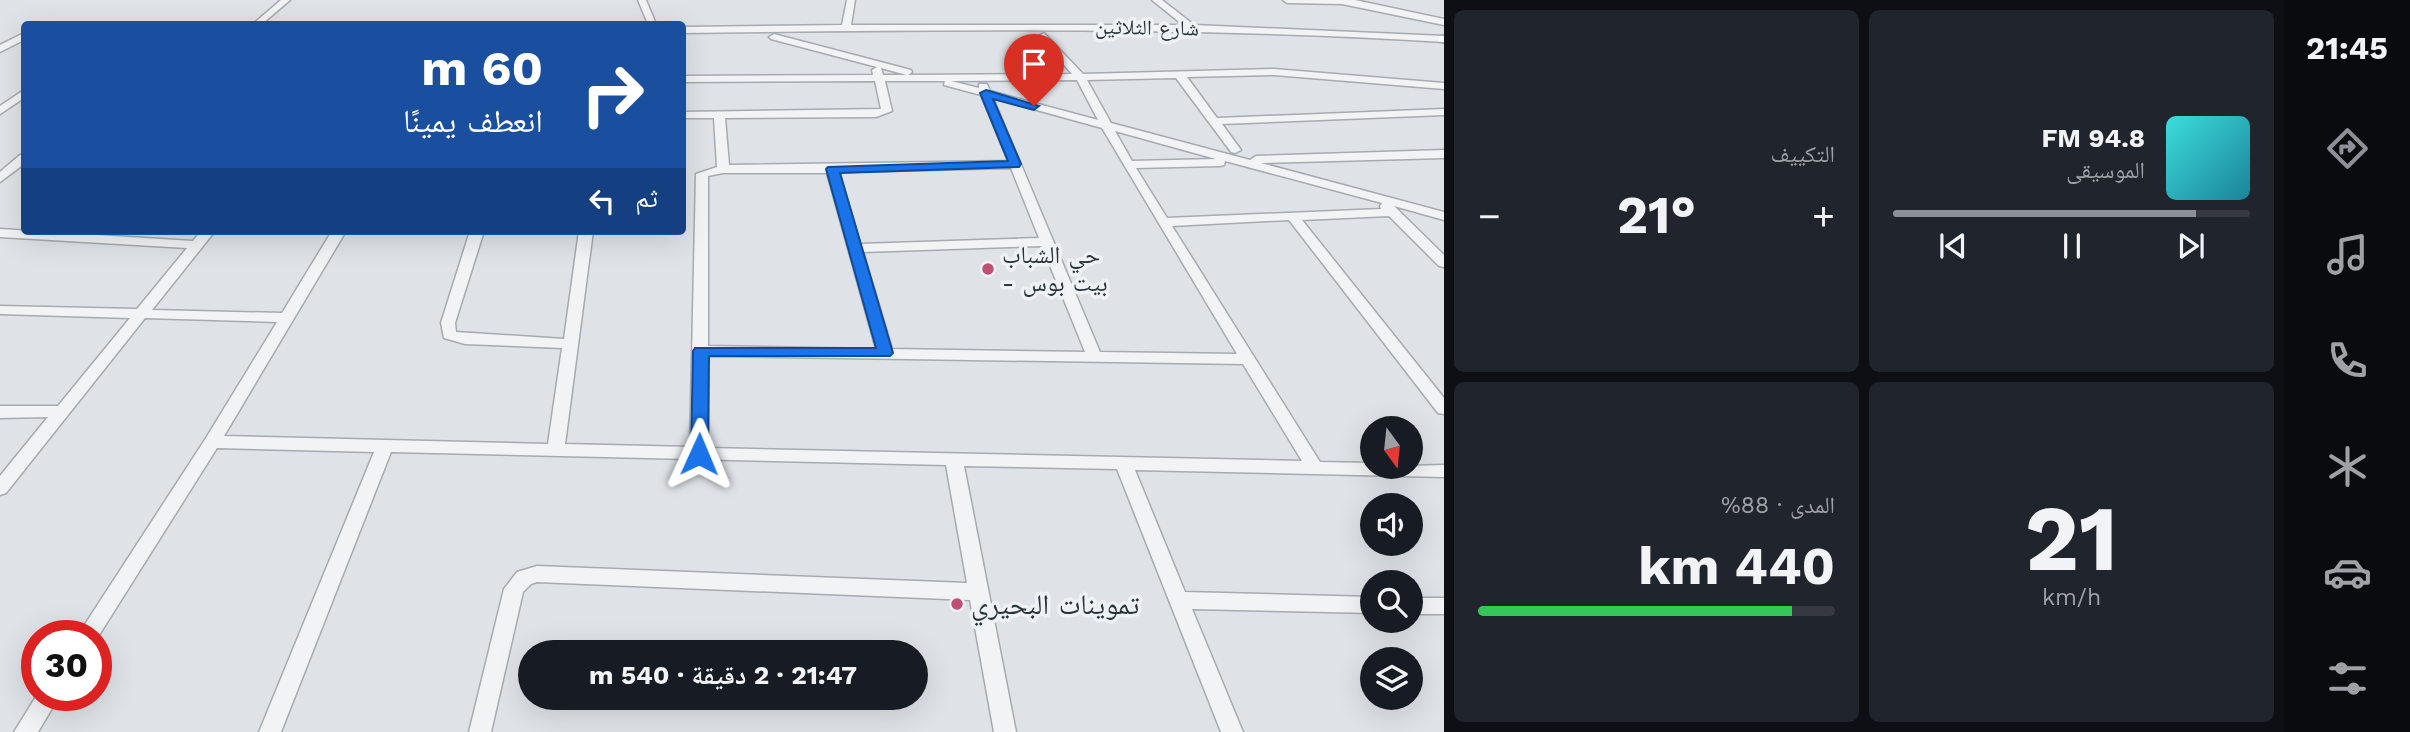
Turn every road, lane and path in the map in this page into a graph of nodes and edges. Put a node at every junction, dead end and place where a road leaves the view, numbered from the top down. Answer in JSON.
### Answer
{"nodes":[{"id":1,"x":286,"y":0,"type":"edge"},
{"id":2,"x":642,"y":0,"type":"edge"},
{"id":3,"x":851,"y":0,"type":"edge"},
{"id":4,"x":1156,"y":0,"type":"edge"},
{"id":5,"x":1287,"y":0,"type":"edge"},
{"id":6,"x":1316,"y":0,"type":"edge"},
{"id":7,"x":1373,"y":0,"type":"edge"},
{"id":8,"x":1343,"y":1,"type":"edge"},
{"id":9,"x":261,"y":21,"type":"edge"},
{"id":10,"x":651,"y":21,"type":"edge"},
{"id":11,"x":1444,"y":22,"type":"edge"},
{"id":12,"x":1191,"y":27,"type":"junction"},
{"id":13,"x":846,"y":29,"type":"junction"},
{"id":14,"x":686,"y":30,"type":"edge"},
{"id":15,"x":0,"y":36,"type":"edge"},
{"id":16,"x":21,"y":36,"type":"edge"},
{"id":17,"x":1044,"y":36,"type":"junction"},
{"id":18,"x":686,"y":37,"type":"edge"},
{"id":19,"x":774,"y":37,"type":"junction"},
{"id":20,"x":801,"y":37,"type":"junction"},
{"id":21,"x":21,"y":38,"type":"edge"},
{"id":22,"x":1444,"y":40,"type":"edge"},
{"id":23,"x":0,"y":43,"type":"edge"},
{"id":24,"x":12,"y":43,"type":"junction"},
{"id":25,"x":21,"y":43,"type":"edge"},
{"id":26,"x":0,"y":49,"type":"edge"},
{"id":27,"x":875,"y":64,"type":"junction"},
{"id":28,"x":1179,"y":74,"type":"junction"},
{"id":29,"x":957,"y":77,"type":"junction"},
{"id":30,"x":1080,"y":77,"type":"junction"},
{"id":31,"x":879,"y":78,"type":"junction"},
{"id":32,"x":926,"y":78,"type":"junction"},
{"id":33,"x":686,"y":79,"type":"edge"},
{"id":34,"x":1444,"y":86,"type":"edge"},
{"id":35,"x":984,"y":89,"type":"junction"},
{"id":36,"x":21,"y":95,"type":"edge"},
{"id":37,"x":0,"y":111,"type":"edge"},
{"id":38,"x":1444,"y":112,"type":"edge"},
{"id":39,"x":686,"y":115,"type":"edge"},
{"id":40,"x":719,"y":115,"type":"junction"},
{"id":41,"x":1103,"y":120,"type":"junction"},
{"id":42,"x":1214,"y":121,"type":"junction"},
{"id":43,"x":1444,"y":154,"type":"edge"},
{"id":44,"x":1237,"y":155,"type":"junction"},
{"id":45,"x":21,"y":160,"type":"edge"},
{"id":46,"x":1273,"y":160,"type":"junction"},
{"id":47,"x":1015,"y":164,"type":"junction"},
{"id":48,"x":1128,"y":164,"type":"junction"},
{"id":49,"x":723,"y":169,"type":"junction"},
{"id":50,"x":832,"y":169,"type":"junction"},
{"id":51,"x":0,"y":178,"type":"edge"},
{"id":52,"x":1362,"y":183,"type":"junction"},
{"id":53,"x":1377,"y":198,"type":"junction"},
{"id":54,"x":1444,"y":205,"type":"edge"},
{"id":55,"x":1392,"y":212,"type":"junction"},
{"id":56,"x":1293,"y":216,"type":"junction"},
{"id":57,"x":1444,"y":216,"type":"edge"},
{"id":58,"x":1163,"y":222,"type":"junction"},
{"id":59,"x":0,"y":233,"type":"edge"},
{"id":60,"x":21,"y":233,"type":"edge"},
{"id":61,"x":74,"y":235,"type":"edge"},
{"id":62,"x":205,"y":235,"type":"edge"},
{"id":63,"x":337,"y":235,"type":"edge"},
{"id":64,"x":476,"y":235,"type":"edge"},
{"id":65,"x":585,"y":235,"type":"edge"},
{"id":66,"x":1047,"y":242,"type":"junction"},
{"id":67,"x":197,"y":245,"type":"junction"},
{"id":68,"x":855,"y":248,"type":"junction"},
{"id":69,"x":1444,"y":263,"type":"edge"},
{"id":70,"x":0,"y":310,"type":"edge"},
{"id":71,"x":141,"y":314,"type":"junction"},
{"id":72,"x":287,"y":318,"type":"junction"},
{"id":73,"x":570,"y":344,"type":"junction"},
{"id":74,"x":701,"y":351,"type":"junction"},
{"id":75,"x":885,"y":353,"type":"junction"},
{"id":76,"x":1094,"y":356,"type":"junction"},
{"id":77,"x":1248,"y":359,"type":"junction"},
{"id":78,"x":1444,"y":409,"type":"edge"},
{"id":79,"x":62,"y":411,"type":"junction"},
{"id":80,"x":0,"y":412,"type":"edge"},
{"id":81,"x":212,"y":442,"type":"junction"},
{"id":82,"x":385,"y":446,"type":"junction"},
{"id":83,"x":556,"y":450,"type":"junction"},
{"id":84,"x":699,"y":454,"type":"junction"},
{"id":85,"x":954,"y":459,"type":"junction"},
{"id":86,"x":1124,"y":465,"type":"junction"},
{"id":87,"x":1315,"y":468,"type":"junction"},
{"id":88,"x":1444,"y":471,"type":"edge"},
{"id":89,"x":0,"y":488,"type":"edge"},
{"id":90,"x":979,"y":592,"type":"junction"},
{"id":91,"x":1179,"y":600,"type":"junction"},
{"id":92,"x":1360,"y":605,"type":"edge"},
{"id":93,"x":1423,"y":606,"type":"edge"},
{"id":94,"x":1444,"y":606,"type":"edge"},
{"id":95,"x":98,"y":620,"type":"edge"},
{"id":96,"x":39,"y":711,"type":"edge"},
{"id":97,"x":25,"y":732,"type":"edge"},
{"id":98,"x":270,"y":732,"type":"edge"},
{"id":99,"x":480,"y":732,"type":"edge"},
{"id":100,"x":1005,"y":732,"type":"edge"},
{"id":101,"x":1232,"y":732,"type":"edge"}],
"edges":[{"from":1,"to":9,"type":"street"},
{"from":2,"to":10,"type":"street"},
{"from":3,"to":13,"type":"street"},
{"from":4,"to":12,"type":"street"},
{"from":5,"to":6,"type":"street"},
{"from":6,"to":8,"type":"street"},
{"from":7,"to":8,"type":"street"},
{"from":8,"to":11,"type":"street"},
{"from":12,"to":13,"type":"street","name":"شارع الثلاثين"},
{"from":12,"to":22,"type":"street","name":"شارع الثلاثين"},
{"from":13,"to":14,"type":"street","name":"شارع الثلاثين"},
{"from":15,"to":16,"type":"street"},
{"from":17,"to":20,"type":"street","name":"شارع الثلاثين"},
{"from":17,"to":22,"type":"street","name":"شارع الثلاثين"},
{"from":17,"to":30,"type":"street"},
{"from":18,"to":19,"type":"street","name":"شارع الثلاثين"},
{"from":19,"to":20,"type":"street","name":"شارع الثلاثين"},
{"from":19,"to":27,"type":"street"},
{"from":20,"to":29,"type":"street"},
{"from":21,"to":24,"type":"street"},
{"from":23,"to":24,"type":"street"},
{"from":24,"to":25,"type":"street"},
{"from":24,"to":26,"type":"street"},
{"from":27,"to":31,"type":"street"},
{"from":27,"to":32,"type":"street"},
{"from":28,"to":30,"type":"street"},
{"from":28,"to":34,"type":"street"},
{"from":28,"to":42,"type":"street"},
{"from":29,"to":30,"type":"street"},
{"from":29,"to":32,"type":"street"},
{"from":29,"to":35,"type":"street"},
{"from":30,"to":41,"type":"street"},
{"from":31,"to":32,"type":"street"},
{"from":31,"to":33,"type":"street"},
{"from":31,"to":40,"type":"street"},
{"from":32,"to":35,"type":"street"},
{"from":35,"to":41,"type":"street"},
{"from":35,"to":47,"type":"street"},
{"from":36,"to":37,"type":"street"},
{"from":38,"to":42,"type":"street"},
{"from":39,"to":40,"type":"street"},
{"from":40,"to":49,"type":"street"},
{"from":41,"to":44,"type":"street"},
{"from":41,"to":48,"type":"street"},
{"from":42,"to":44,"type":"street"},
{"from":43,"to":46,"type":"street"},
{"from":44,"to":46,"type":"street"},
{"from":44,"to":48,"type":"street"},
{"from":44,"to":53,"type":"street"},
{"from":45,"to":51,"type":"street"},
{"from":46,"to":52,"type":"street"},
{"from":47,"to":50,"type":"street"},
{"from":47,"to":66,"type":"street"},
{"from":48,"to":58,"type":"street"},
{"from":49,"to":50,"type":"street"},
{"from":49,"to":74,"type":"street"},
{"from":50,"to":68,"type":"street"},
{"from":52,"to":53,"type":"street"},
{"from":52,"to":54,"type":"street"},
{"from":53,"to":55,"type":"street"},
{"from":53,"to":57,"type":"street"},
{"from":55,"to":56,"type":"street"},
{"from":55,"to":69,"type":"street"},
{"from":56,"to":58,"type":"street"},
{"from":56,"to":78,"type":"street"},
{"from":58,"to":77,"type":"street"},
{"from":59,"to":60,"type":"street"},
{"from":61,"to":67,"type":"street"},
{"from":62,"to":67,"type":"street"},
{"from":63,"to":72,"type":"street"},
{"from":64,"to":73,"type":"street"},
{"from":65,"to":73,"type":"street"},
{"from":66,"to":68,"type":"street"},
{"from":66,"to":76,"type":"street"},
{"from":67,"to":71,"type":"street"},
{"from":68,"to":75,"type":"street"},
{"from":70,"to":71,"type":"street"},
{"from":71,"to":72,"type":"street"},
{"from":71,"to":79,"type":"street"},
{"from":72,"to":81,"type":"street"},
{"from":73,"to":83,"type":"street"},
{"from":74,"to":75,"type":"street"},
{"from":74,"to":84,"type":"street"},
{"from":75,"to":76,"type":"street"},
{"from":76,"to":77,"type":"street"},
{"from":77,"to":87,"type":"street"},
{"from":79,"to":80,"type":"street"},
{"from":79,"to":89,"type":"street"},
{"from":81,"to":82,"type":"street"},
{"from":81,"to":95,"type":"street"},
{"from":82,"to":83,"type":"street"},
{"from":82,"to":98,"type":"street"},
{"from":83,"to":84,"type":"street"},
{"from":84,"to":85,"type":"street"},
{"from":85,"to":86,"type":"street"},
{"from":85,"to":90,"type":"street"},
{"from":86,"to":87,"type":"street"},
{"from":86,"to":91,"type":"street"},
{"from":87,"to":88,"type":"street"},
{"from":90,"to":99,"type":"street"},
{"from":90,"to":100,"type":"street"},
{"from":91,"to":92,"type":"street"},
{"from":91,"to":101,"type":"street"},
{"from":93,"to":94,"type":"street"},
{"from":96,"to":97,"type":"street"}]}
